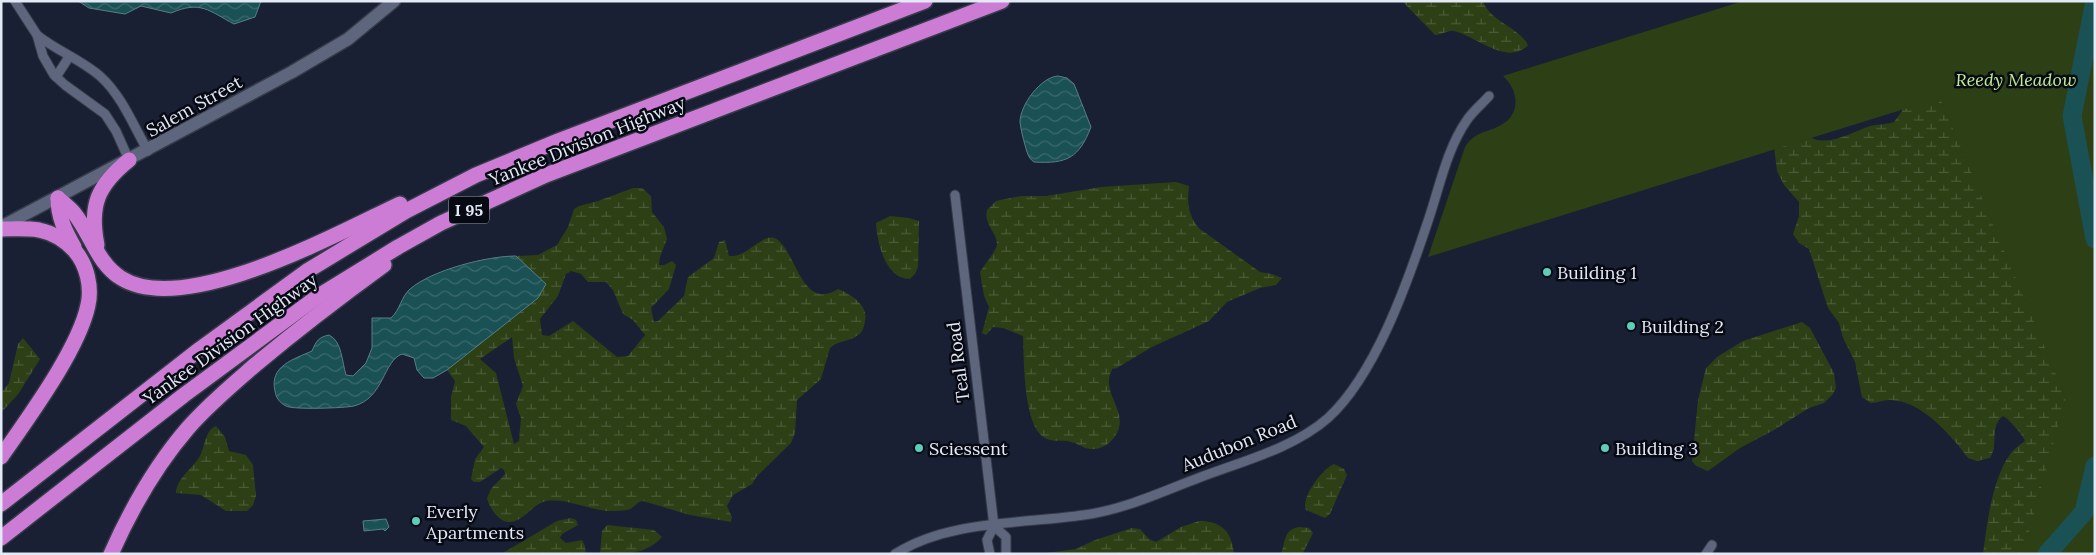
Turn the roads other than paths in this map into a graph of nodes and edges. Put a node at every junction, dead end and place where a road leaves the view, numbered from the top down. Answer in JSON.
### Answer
{"nodes":[{"id":1,"x":15,"y":1,"type":"edge"},
{"id":2,"x":925,"y":1,"type":"edge"},
{"id":3,"x":1002,"y":1,"type":"edge"},
{"id":4,"x":392,"y":2,"type":"edge"},
{"id":5,"x":37,"y":35,"type":"junction"},
{"id":6,"x":69,"y":57,"type":"junction"},
{"id":7,"x":56,"y":77,"type":"junction"},
{"id":8,"x":1490,"y":96,"type":"dead end"},
{"id":9,"x":148,"y":151,"type":"junction"},
{"id":10,"x":129,"y":160,"type":"junction"},
{"id":11,"x":476,"y":175,"type":"junction"},
{"id":12,"x":955,"y":195,"type":"dead end"},
{"id":13,"x":58,"y":198,"type":"junction"},
{"id":14,"x":441,"y":223,"type":"junction"},
{"id":15,"x":1,"y":228,"type":"edge"},
{"id":16,"x":79,"y":256,"type":"junction"},
{"id":17,"x":101,"y":258,"type":"junction"},
{"id":18,"x":1,"y":457,"type":"edge"},
{"id":19,"x":1,"y":504,"type":"edge"},
{"id":20,"x":994,"y":526,"type":"junction"},
{"id":21,"x":1,"y":538,"type":"edge"},
{"id":22,"x":1712,"y":546,"type":"dead end"},
{"id":23,"x":112,"y":552,"type":"edge"},
{"id":24,"x":895,"y":554,"type":"edge"},
{"id":25,"x":990,"y":554,"type":"edge"},
{"id":26,"x":1006,"y":554,"type":"edge"},
{"id":27,"x":1706,"y":554,"type":"edge"}],
"edges":[{"from":1,"to":5,"type":"street"},
{"from":2,"to":11,"type":"highway","name":"Yankee Division Highway","number":"I 95"},
{"from":3,"to":14,"type":"highway","name":"Yankee Division Highway","number":"I 95"},
{"from":4,"to":9,"type":"main road","name":"Salem Street"},
{"from":5,"to":6,"type":"street"},
{"from":5,"to":7,"type":"street"},
{"from":6,"to":7,"type":"street"},
{"from":6,"to":9,"type":"street"},
{"from":7,"to":10,"type":"street"},
{"from":8,"to":20,"type":"street","name":"Audubon Road"},
{"from":9,"to":10,"type":"main road","name":"Salem Street"},
{"from":10,"to":13,"type":"main road","name":"Salem Street"},
{"from":10,"to":17,"type":"highway"},
{"from":11,"to":17,"type":"highway"},
{"from":11,"to":19,"type":"highway","name":"Yankee Division Highway","number":"I 95"},
{"from":12,"to":20,"type":"street","name":"Teal Road"},
{"from":13,"to":15,"type":"main road","name":"Salem Street"},
{"from":13,"to":16,"type":"highway"},
{"from":13,"to":17,"type":"highway"},
{"from":14,"to":21,"type":"highway","name":"Yankee Division Highway","number":"I 95"},
{"from":14,"to":23,"type":"highway"},
{"from":15,"to":16,"type":"highway"},
{"from":16,"to":18,"type":"highway"},
{"from":20,"to":24,"type":"street","name":"Audubon Road"},
{"from":20,"to":25,"type":"street"},
{"from":20,"to":26,"type":"street"},
{"from":22,"to":27,"type":"street"}]}
